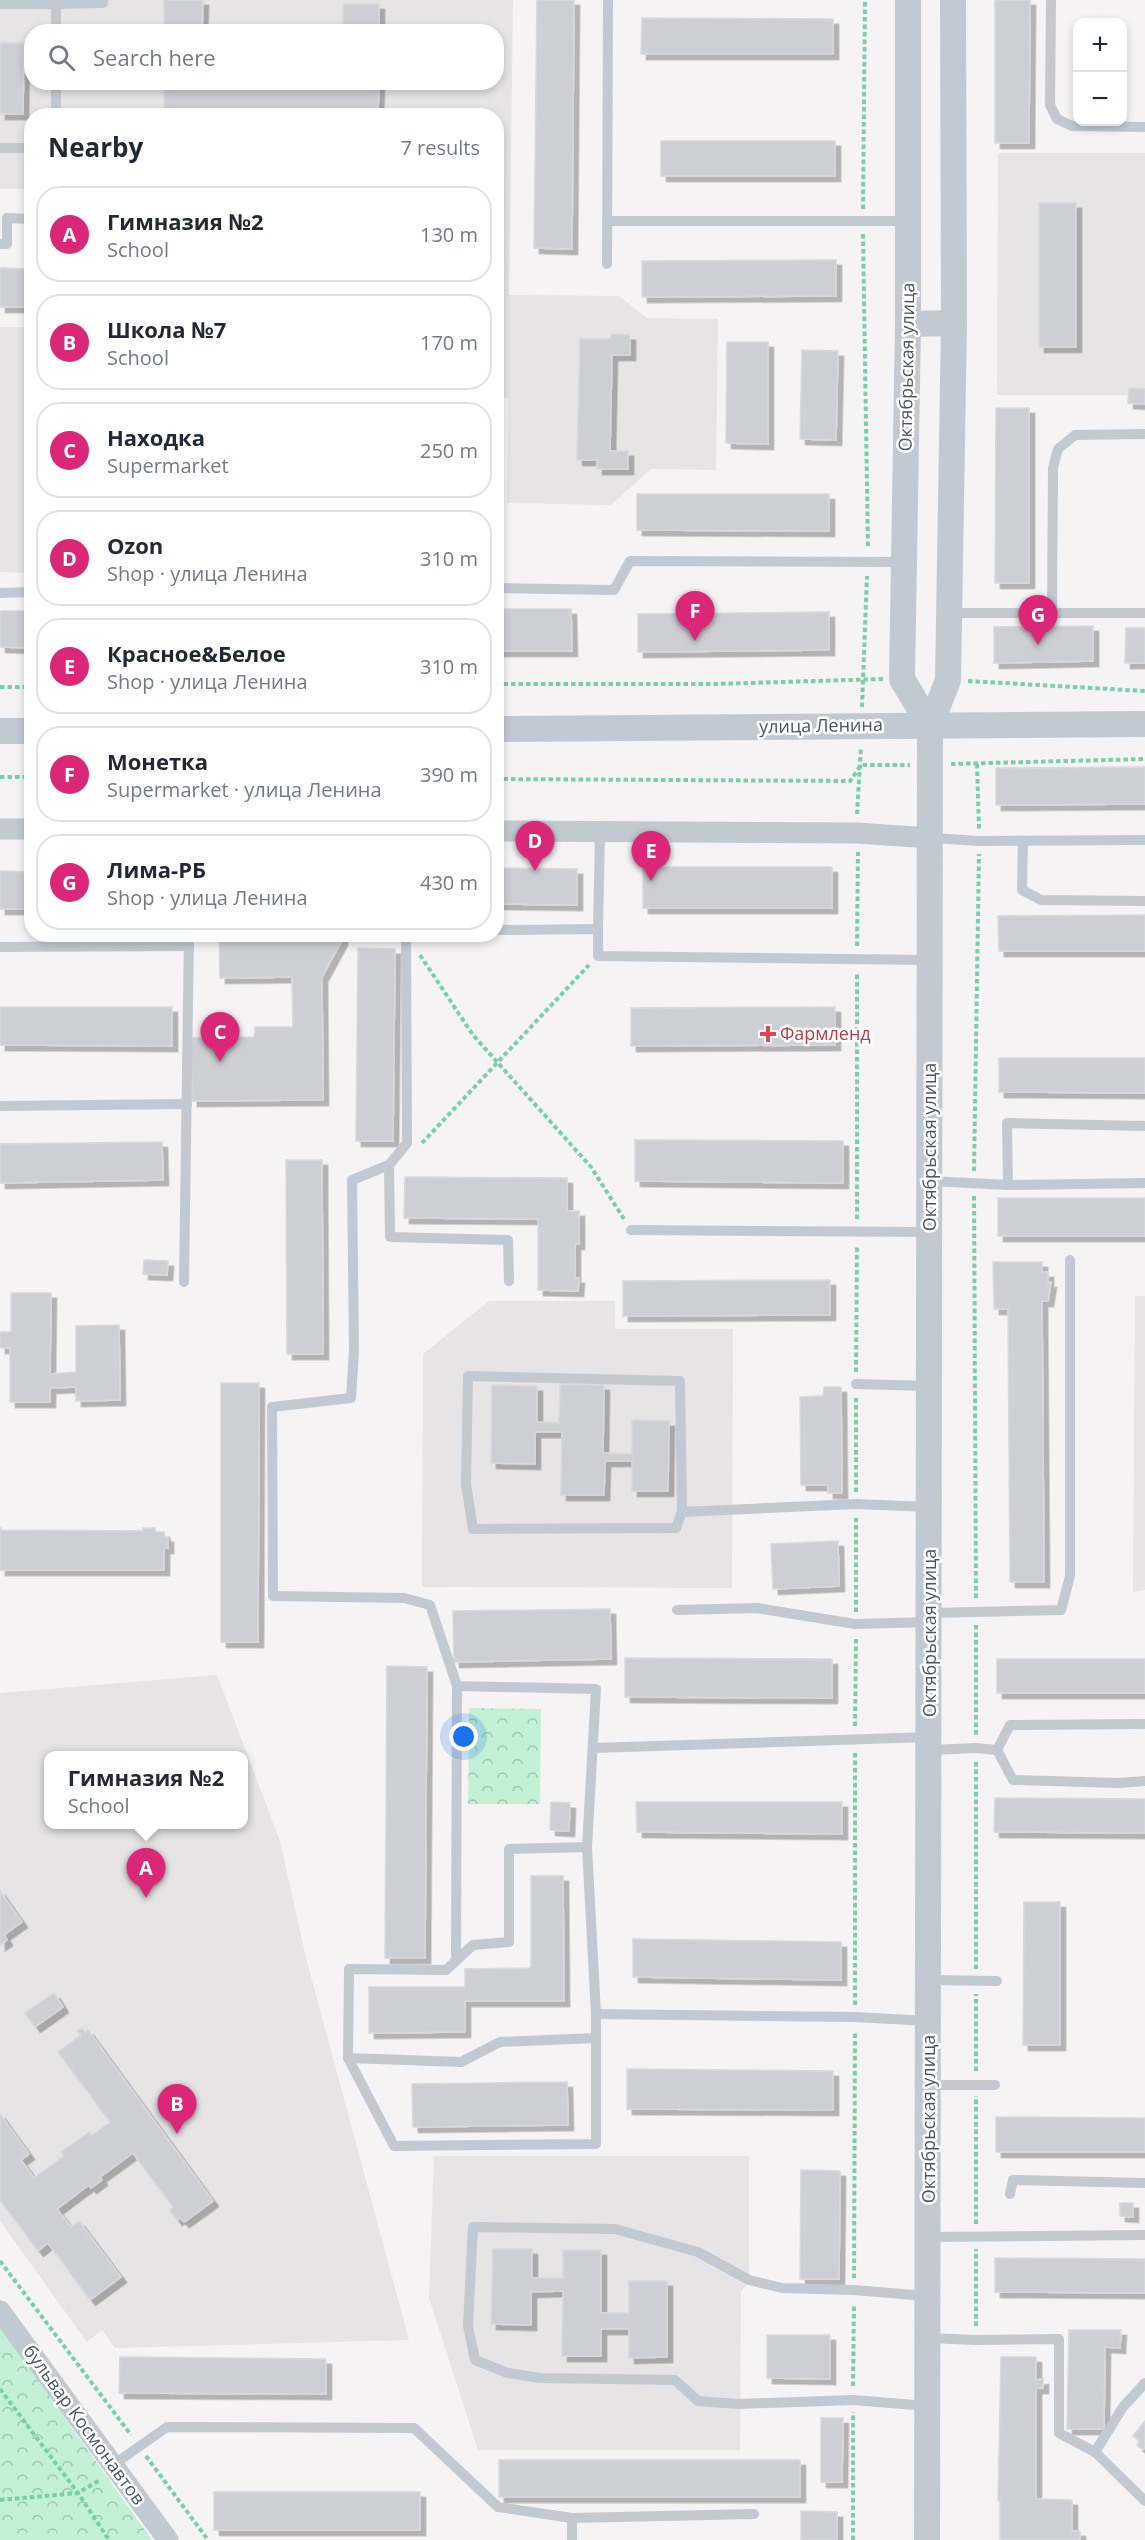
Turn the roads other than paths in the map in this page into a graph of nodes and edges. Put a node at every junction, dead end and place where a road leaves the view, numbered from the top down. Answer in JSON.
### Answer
{"nodes":[{"id":1,"x":103,"y":0,"type":"edge"},
{"id":2,"x":608,"y":0,"type":"edge"},
{"id":3,"x":908,"y":0,"type":"edge"},
{"id":4,"x":953,"y":0,"type":"edge"},
{"id":5,"x":1051,"y":0,"type":"edge"},
{"id":6,"x":0,"y":4,"type":"edge"},
{"id":7,"x":56,"y":4,"type":"junction"},
{"id":8,"x":56,"y":24,"type":"edge"},
{"id":9,"x":56,"y":90,"type":"edge"},
{"id":10,"x":56,"y":108,"type":"edge"},
{"id":11,"x":1145,"y":127,"type":"edge"},
{"id":12,"x":0,"y":148,"type":"edge"},
{"id":13,"x":24,"y":148,"type":"edge"},
{"id":14,"x":24,"y":219,"type":"edge"},
{"id":15,"x":608,"y":221,"type":"junction"},
{"id":16,"x":908,"y":221,"type":"junction"},
{"id":17,"x":0,"y":244,"type":"edge"},
{"id":18,"x":607,"y":264,"type":"dead end"},
{"id":19,"x":954,"y":323,"type":"junction"},
{"id":20,"x":908,"y":324,"type":"junction"},
{"id":21,"x":1145,"y":434,"type":"edge"},
{"id":22,"x":904,"y":562,"type":"junction"},
{"id":23,"x":504,"y":588,"type":"edge"},
{"id":24,"x":24,"y":592,"type":"edge"},
{"id":25,"x":0,"y":593,"type":"edge"},
{"id":26,"x":1052,"y":612,"type":"junction"},
{"id":27,"x":1145,"y":612,"type":"edge"},
{"id":28,"x":948,"y":614,"type":"junction"},
{"id":29,"x":1145,"y":724,"type":"edge"},
{"id":30,"x":930,"y":726,"type":"junction"},
{"id":31,"x":504,"y":729,"type":"edge"},
{"id":32,"x":0,"y":731,"type":"edge"},
{"id":33,"x":24,"y":731,"type":"edge"},
{"id":34,"x":0,"y":829,"type":"edge"},
{"id":35,"x":24,"y":829,"type":"edge"},
{"id":36,"x":504,"y":831,"type":"edge"},
{"id":37,"x":600,"y":832,"type":"junction"},
{"id":38,"x":931,"y":837,"type":"junction"},
{"id":39,"x":1145,"y":840,"type":"edge"},
{"id":40,"x":1023,"y":841,"type":"junction"},
{"id":41,"x":1145,"y":901,"type":"edge"},
{"id":42,"x":598,"y":929,"type":"junction"},
{"id":43,"x":504,"y":930,"type":"edge"},
{"id":44,"x":135,"y":942,"type":"edge"},
{"id":45,"x":189,"y":942,"type":"edge"},
{"id":46,"x":406,"y":942,"type":"edge"},
{"id":47,"x":0,"y":947,"type":"edge"},
{"id":48,"x":930,"y":960,"type":"junction"},
{"id":49,"x":187,"y":1104,"type":"junction"},
{"id":50,"x":0,"y":1106,"type":"edge"},
{"id":51,"x":1145,"y":1126,"type":"edge"},
{"id":52,"x":389,"y":1165,"type":"junction"},
{"id":53,"x":930,"y":1181,"type":"junction"},
{"id":54,"x":1145,"y":1183,"type":"edge"},
{"id":55,"x":1008,"y":1185,"type":"junction"},
{"id":56,"x":631,"y":1230,"type":"road end"},
{"id":57,"x":929,"y":1232,"type":"junction"},
{"id":58,"x":1070,"y":1260,"type":"dead end"},
{"id":59,"x":509,"y":1281,"type":"dead end"},
{"id":60,"x":184,"y":1282,"type":"dead end"},
{"id":61,"x":856,"y":1384,"type":"road end"},
{"id":62,"x":930,"y":1386,"type":"junction"},
{"id":63,"x":930,"y":1507,"type":"junction"},
{"id":64,"x":682,"y":1512,"type":"junction"},
{"id":65,"x":677,"y":1610,"type":"dead end"},
{"id":66,"x":930,"y":1618,"type":"junction"},
{"id":67,"x":457,"y":1686,"type":"junction"},
{"id":68,"x":1145,"y":1724,"type":"edge"},
{"id":69,"x":929,"y":1743,"type":"junction"},
{"id":70,"x":594,"y":1748,"type":"junction"},
{"id":71,"x":997,"y":1750,"type":"junction"},
{"id":72,"x":1145,"y":1781,"type":"edge"},
{"id":73,"x":587,"y":1847,"type":"junction"},
{"id":74,"x":456,"y":1959,"type":"junction"},
{"id":75,"x":929,"y":1980,"type":"junction"},
{"id":76,"x":997,"y":1981,"type":"dead end"},
{"id":77,"x":596,"y":2014,"type":"junction"},
{"id":78,"x":929,"y":2021,"type":"junction"},
{"id":79,"x":596,"y":2038,"type":"junction"},
{"id":80,"x":348,"y":2058,"type":"junction"},
{"id":81,"x":929,"y":2085,"type":"junction"},
{"id":82,"x":995,"y":2085,"type":"dead end"},
{"id":83,"x":1145,"y":2183,"type":"edge"},
{"id":84,"x":1010,"y":2194,"type":"dead end"},
{"id":85,"x":1145,"y":2235,"type":"edge"},
{"id":86,"x":929,"y":2237,"type":"junction"},
{"id":87,"x":928,"y":2296,"type":"junction"},
{"id":88,"x":0,"y":2311,"type":"edge"},
{"id":89,"x":928,"y":2338,"type":"junction"},
{"id":90,"x":1145,"y":2383,"type":"edge"},
{"id":91,"x":928,"y":2406,"type":"junction"},
{"id":92,"x":1095,"y":2452,"type":"junction"},
{"id":93,"x":113,"y":2465,"type":"junction"},
{"id":94,"x":1145,"y":2500,"type":"edge"},
{"id":95,"x":754,"y":2514,"type":"dead end"},
{"id":96,"x":572,"y":2518,"type":"junction"},
{"id":97,"x":168,"y":2540,"type":"edge"},
{"id":98,"x":572,"y":2540,"type":"edge"},
{"id":99,"x":927,"y":2540,"type":"edge"}],
"edges":[{"from":1,"to":7,"type":"lane"},
{"from":2,"to":15,"type":"lane"},
{"from":3,"to":16,"type":"street","name":"Октябрьская улица"},
{"from":4,"to":19,"type":"street","name":"Октябрьская улица"},
{"from":5,"to":11,"type":"lane"},
{"from":6,"to":7,"type":"lane"},
{"from":7,"to":8,"type":"lane"},
{"from":9,"to":10,"type":"lane"},
{"from":12,"to":13,"type":"lane"},
{"from":14,"to":17,"type":"lane"},
{"from":15,"to":16,"type":"lane"},
{"from":15,"to":18,"type":"lane"},
{"from":16,"to":20,"type":"street","name":"Октябрьская улица"},
{"from":19,"to":20,"type":"street"},
{"from":19,"to":28,"type":"street","name":"Октябрьская улица"},
{"from":20,"to":22,"type":"street","name":"Октябрьская улица"},
{"from":21,"to":26,"type":"lane"},
{"from":22,"to":23,"type":"lane"},
{"from":22,"to":30,"type":"street","name":"Октябрьская улица"},
{"from":24,"to":25,"type":"lane"},
{"from":26,"to":27,"type":"lane"},
{"from":26,"to":28,"type":"lane"},
{"from":28,"to":30,"type":"street","name":"Октябрьская улица"},
{"from":29,"to":30,"type":"street","name":"улица Ленина"},
{"from":30,"to":31,"type":"street","name":"улица Ленина"},
{"from":30,"to":38,"type":"street","name":"Октябрьская улица"},
{"from":32,"to":33,"type":"street"},
{"from":34,"to":35,"type":"street"},
{"from":36,"to":37,"type":"street"},
{"from":37,"to":38,"type":"street"},
{"from":37,"to":42,"type":"lane"},
{"from":38,"to":40,"type":"lane"},
{"from":38,"to":48,"type":"street","name":"Октябрьская улица"},
{"from":39,"to":40,"type":"lane"},
{"from":40,"to":41,"type":"lane"},
{"from":42,"to":43,"type":"lane"},
{"from":42,"to":48,"type":"lane"},
{"from":44,"to":47,"type":"lane"},
{"from":45,"to":49,"type":"lane"},
{"from":46,"to":52,"type":"lane"},
{"from":48,"to":53,"type":"street","name":"Октябрьская улица"},
{"from":49,"to":50,"type":"lane"},
{"from":49,"to":60,"type":"lane"},
{"from":51,"to":55,"type":"lane"},
{"from":52,"to":59,"type":"lane"},
{"from":52,"to":67,"type":"lane"},
{"from":53,"to":55,"type":"lane"},
{"from":53,"to":57,"type":"street","name":"Октябрьская улица"},
{"from":54,"to":55,"type":"lane"},
{"from":56,"to":57,"type":"lane"},
{"from":57,"to":62,"type":"street","name":"Октябрьская улица"},
{"from":58,"to":66,"type":"lane"},
{"from":61,"to":62,"type":"lane"},
{"from":62,"to":63,"type":"street","name":"Октябрьская улица"},
{"from":63,"to":64,"type":"lane"},
{"from":63,"to":66,"type":"street","name":"Октябрьская улица"},
{"from":64,"to":64,"type":"lane"},
{"from":65,"to":66,"type":"lane"},
{"from":66,"to":69,"type":"street","name":"Октябрьская улица"},
{"from":67,"to":70,"type":"lane"},
{"from":67,"to":74,"type":"lane"},
{"from":68,"to":71,"type":"lane"},
{"from":69,"to":70,"type":"lane"},
{"from":69,"to":71,"type":"lane"},
{"from":69,"to":75,"type":"street","name":"Октябрьская улица"},
{"from":70,"to":73,"type":"lane"},
{"from":71,"to":72,"type":"lane"},
{"from":73,"to":74,"type":"lane"},
{"from":73,"to":77,"type":"lane"},
{"from":74,"to":80,"type":"lane"},
{"from":75,"to":76,"type":"lane"},
{"from":75,"to":78,"type":"street","name":"Октябрьская улица"},
{"from":77,"to":78,"type":"lane"},
{"from":77,"to":79,"type":"lane"},
{"from":78,"to":81,"type":"street","name":"Октябрьская улица"},
{"from":79,"to":80,"type":"lane"},
{"from":79,"to":80,"type":"lane"},
{"from":81,"to":82,"type":"lane"},
{"from":81,"to":86,"type":"street","name":"Октябрьская улица"},
{"from":83,"to":84,"type":"lane"},
{"from":85,"to":86,"type":"lane"},
{"from":86,"to":87,"type":"street","name":"Октябрьская улица"},
{"from":87,"to":89,"type":"street","name":"Октябрьская улица"},
{"from":87,"to":91,"type":"lane"},
{"from":88,"to":93,"type":"street","name":"бульвар Космонавтов"},
{"from":89,"to":91,"type":"street","name":"Октябрьская улица"},
{"from":89,"to":92,"type":"lane"},
{"from":90,"to":92,"type":"lane"},
{"from":91,"to":99,"type":"street","name":"Октябрьская улица"},
{"from":92,"to":94,"type":"lane"},
{"from":93,"to":96,"type":"lane"},
{"from":93,"to":97,"type":"street","name":"бульвар Космонавтов"},
{"from":95,"to":96,"type":"lane"},
{"from":96,"to":98,"type":"lane"}]}
